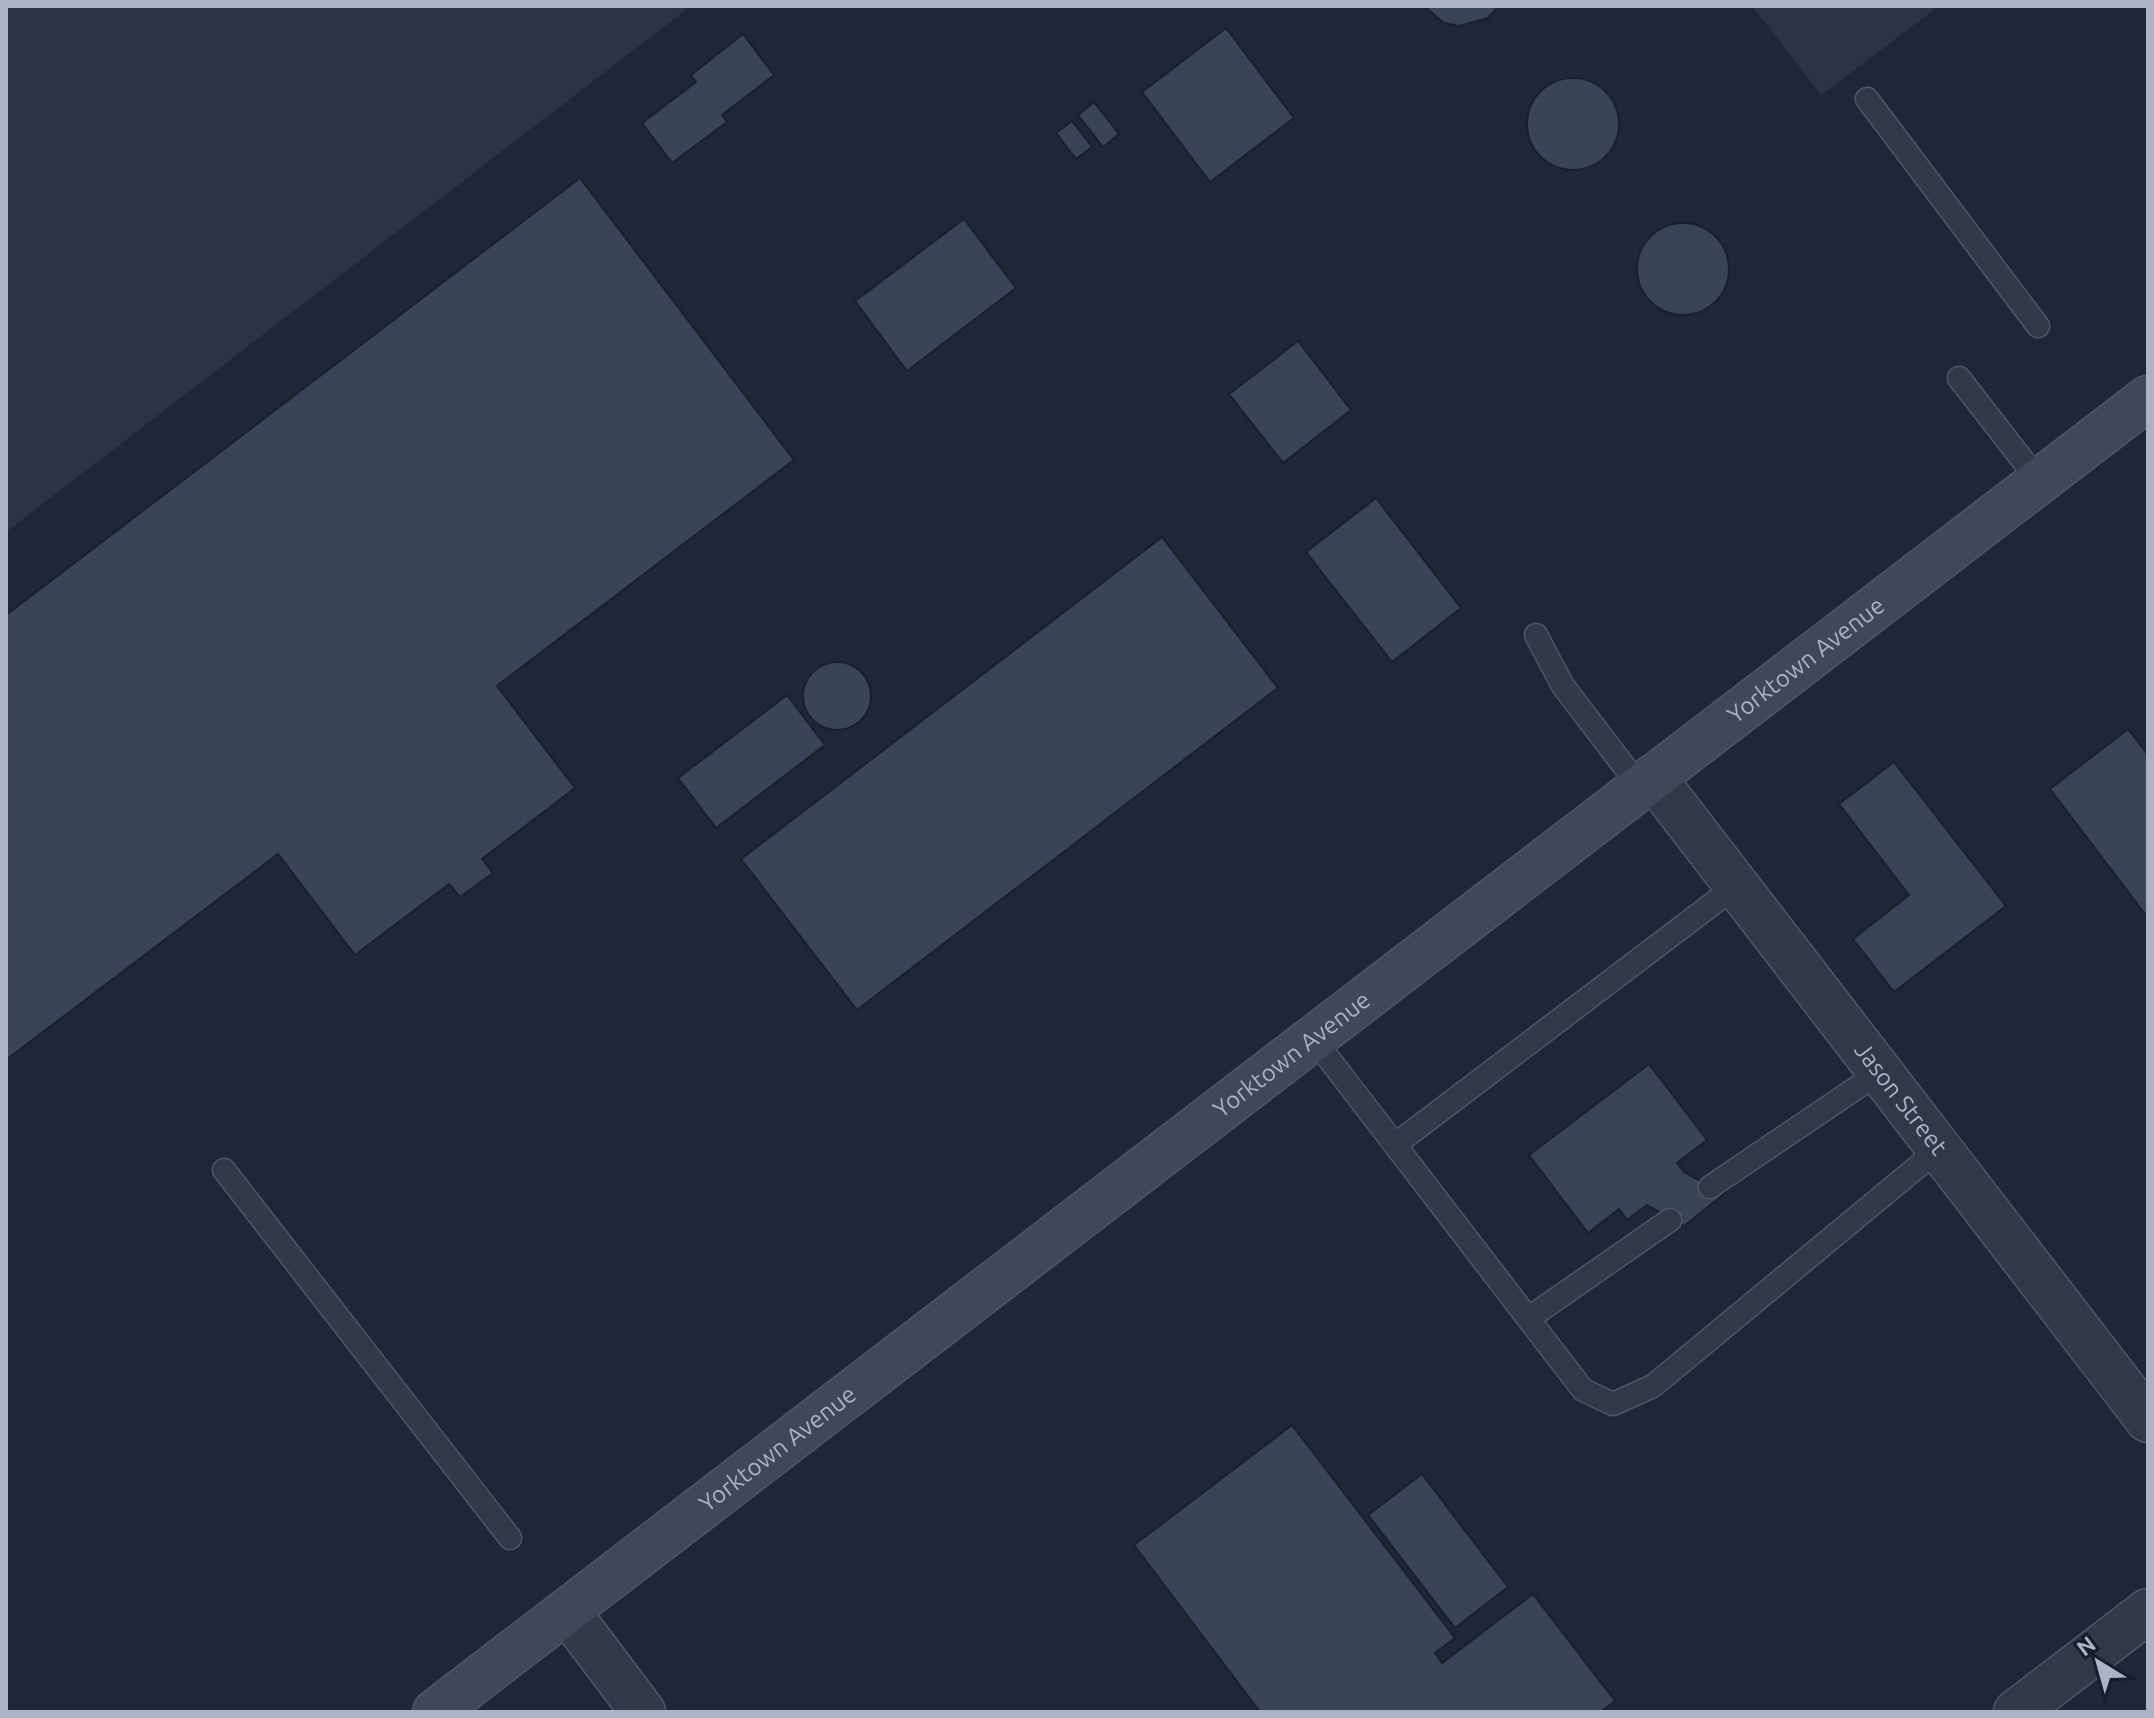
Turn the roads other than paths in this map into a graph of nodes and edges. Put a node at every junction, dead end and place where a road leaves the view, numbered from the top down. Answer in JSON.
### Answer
{"nodes":[{"id":1,"x":1867,"y":99,"type":"dead end"},
{"id":2,"x":2038,"y":326,"type":"dead end"},
{"id":3,"x":1959,"y":378,"type":"dead end"},
{"id":4,"x":2148,"y":398,"type":"edge"},
{"id":5,"x":2039,"y":481,"type":"junction"},
{"id":6,"x":1536,"y":635,"type":"dead end"},
{"id":7,"x":1646,"y":782,"type":"junction"},
{"id":8,"x":1736,"y":886,"type":"junction"},
{"id":9,"x":1313,"y":1038,"type":"junction"},
{"id":10,"x":1880,"y":1072,"type":"junction"},
{"id":11,"x":1396,"y":1144,"type":"junction"},
{"id":12,"x":1939,"y":1149,"type":"junction"},
{"id":13,"x":224,"y":1170,"type":"dead end"},
{"id":14,"x":1710,"y":1187,"type":"dead end"},
{"id":15,"x":1670,"y":1220,"type":"dead end"},
{"id":16,"x":1529,"y":1318,"type":"junction"},
{"id":17,"x":2148,"y":1420,"type":"edge"},
{"id":18,"x":510,"y":1538,"type":"dead end"},
{"id":19,"x":567,"y":1611,"type":"junction"},
{"id":20,"x":2148,"y":1611,"type":"edge"},
{"id":21,"x":435,"y":1712,"type":"edge"},
{"id":22,"x":643,"y":1712,"type":"edge"},
{"id":23,"x":2016,"y":1712,"type":"edge"}],
"edges":[{"from":1,"to":2,"type":"lane"},
{"from":3,"to":5,"type":"lane"},
{"from":4,"to":5,"type":"main road","name":"Yorktown Avenue"},
{"from":5,"to":7,"type":"main road","name":"Yorktown Avenue"},
{"from":6,"to":7,"type":"lane"},
{"from":7,"to":8,"type":"street","name":"Jason Street"},
{"from":7,"to":9,"type":"main road","name":"Yorktown Avenue"},
{"from":8,"to":10,"type":"street","name":"Jason Street"},
{"from":8,"to":11,"type":"lane"},
{"from":9,"to":11,"type":"lane"},
{"from":9,"to":19,"type":"main road","name":"Yorktown Avenue"},
{"from":10,"to":12,"type":"street","name":"Jason Street"},
{"from":10,"to":14,"type":"lane"},
{"from":11,"to":16,"type":"lane"},
{"from":12,"to":16,"type":"lane"},
{"from":12,"to":17,"type":"street","name":"Jason Street"},
{"from":13,"to":18,"type":"lane"},
{"from":15,"to":16,"type":"lane"},
{"from":19,"to":21,"type":"main road","name":"Yorktown Avenue"},
{"from":19,"to":22,"type":"street"},
{"from":20,"to":23,"type":"street"}]}
